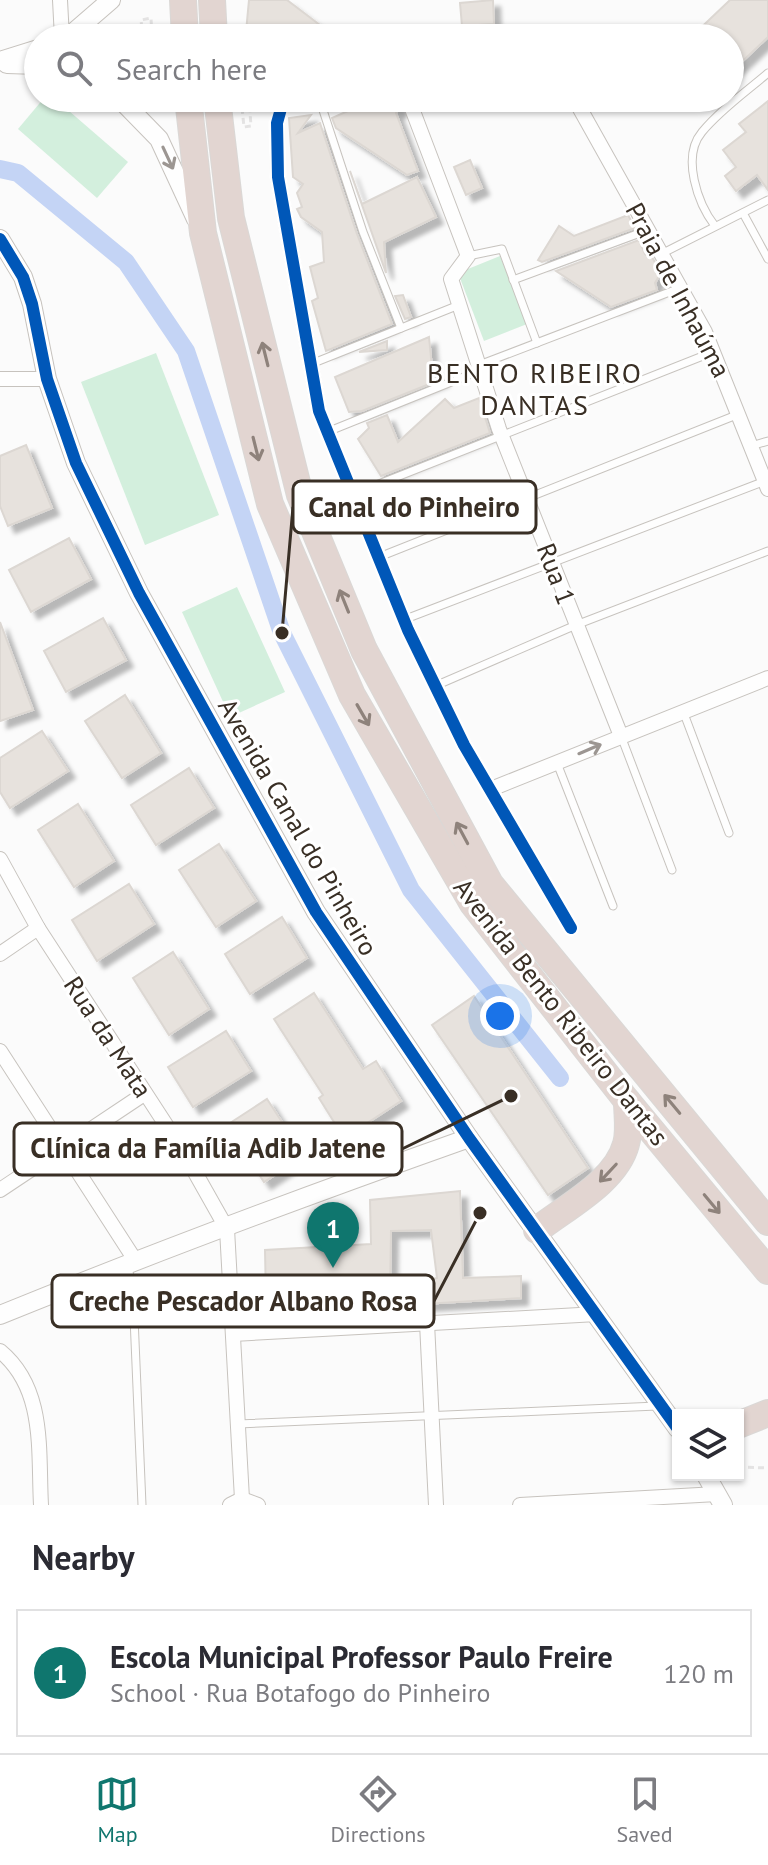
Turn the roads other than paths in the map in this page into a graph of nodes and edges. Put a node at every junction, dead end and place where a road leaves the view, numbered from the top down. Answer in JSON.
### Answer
{"nodes":[{"id":1,"x":60,"y":0,"type":"edge"},
{"id":2,"x":111,"y":0,"type":"edge"},
{"id":3,"x":183,"y":0,"type":"edge"},
{"id":4,"x":212,"y":5,"type":"edge"},
{"id":5,"x":63,"y":24,"type":"edge"},
{"id":6,"x":81,"y":24,"type":"edge"},
{"id":7,"x":184,"y":24,"type":"edge"},
{"id":8,"x":222,"y":24,"type":"edge"},
{"id":9,"x":24,"y":54,"type":"edge"},
{"id":10,"x":0,"y":62,"type":"edge"},
{"id":11,"x":24,"y":64,"type":"edge"},
{"id":12,"x":768,"y":73,"type":"edge"},
{"id":13,"x":744,"y":94,"type":"edge"},
{"id":14,"x":133,"y":112,"type":"edge"},
{"id":15,"x":190,"y":112,"type":"edge"},
{"id":16,"x":219,"y":112,"type":"edge"},
{"id":17,"x":280,"y":112,"type":"edge"},
{"id":18,"x":324,"y":112,"type":"edge"},
{"id":19,"x":413,"y":112,"type":"edge"},
{"id":20,"x":582,"y":112,"type":"edge"},
{"id":21,"x":724,"y":112,"type":"edge"},
{"id":22,"x":768,"y":200,"type":"edge"},
{"id":23,"x":743,"y":213,"type":"junction"},
{"id":24,"x":715,"y":226,"type":"junction"},
{"id":25,"x":648,"y":230,"type":"junction"},
{"id":26,"x":203,"y":233,"type":"junction"},
{"id":27,"x":0,"y":239,"type":"edge"},
{"id":28,"x":661,"y":254,"type":"junction"},
{"id":29,"x":468,"y":256,"type":"junction"},
{"id":30,"x":768,"y":259,"type":"edge"},
{"id":31,"x":513,"y":280,"type":"junction"},
{"id":32,"x":680,"y":288,"type":"junction"},
{"id":33,"x":459,"y":305,"type":"junction"},
{"id":34,"x":401,"y":328,"type":"junction"},
{"id":35,"x":537,"y":343,"type":"junction"},
{"id":36,"x":713,"y":352,"type":"junction"},
{"id":37,"x":311,"y":364,"type":"junction"},
{"id":38,"x":480,"y":368,"type":"junction"},
{"id":39,"x":0,"y":379,"type":"edge"},
{"id":40,"x":47,"y":379,"type":"junction"},
{"id":41,"x":739,"y":414,"type":"junction"},
{"id":42,"x":327,"y":432,"type":"junction"},
{"id":43,"x":502,"y":436,"type":"junction"},
{"id":44,"x":768,"y":441,"type":"edge"},
{"id":45,"x":751,"y":446,"type":"junction"},
{"id":46,"x":766,"y":485,"type":"edge"},
{"id":47,"x":351,"y":495,"type":"junction"},
{"id":48,"x":526,"y":498,"type":"junction"},
{"id":49,"x":768,"y":551,"type":"edge"},
{"id":50,"x":377,"y":558,"type":"junction"},
{"id":51,"x":551,"y":562,"type":"junction"},
{"id":52,"x":403,"y":620,"type":"junction"},
{"id":53,"x":576,"y":625,"type":"junction"},
{"id":54,"x":768,"y":678,"type":"edge"},
{"id":55,"x":435,"y":686,"type":"junction"},
{"id":56,"x":683,"y":711,"type":"junction"},
{"id":57,"x":621,"y":736,"type":"junction"},
{"id":58,"x":557,"y":763,"type":"junction"},
{"id":59,"x":491,"y":789,"type":"junction"},
{"id":60,"x":729,"y":833,"type":"dead end"},
{"id":61,"x":0,"y":859,"type":"edge"},
{"id":62,"x":672,"y":870,"type":"dead end"},
{"id":63,"x":613,"y":906,"type":"dead end"},
{"id":64,"x":38,"y":928,"type":"junction"},
{"id":65,"x":571,"y":928,"type":"dead end"},
{"id":66,"x":0,"y":954,"type":"edge"},
{"id":67,"x":0,"y":1051,"type":"edge"},
{"id":68,"x":144,"y":1094,"type":"junction"},
{"id":69,"x":627,"y":1101,"type":"junction"},
{"id":70,"x":469,"y":1138,"type":"junction"},
{"id":71,"x":61,"y":1149,"type":"junction"},
{"id":72,"x":722,"y":1164,"type":"junction"},
{"id":73,"x":0,"y":1190,"type":"edge"},
{"id":74,"x":768,"y":1198,"type":"edge"},
{"id":75,"x":768,"y":1222,"type":"edge"},
{"id":76,"x":227,"y":1229,"type":"junction"},
{"id":77,"x":537,"y":1230,"type":"junction"},
{"id":78,"x":131,"y":1262,"type":"junction"},
{"id":79,"x":768,"y":1271,"type":"edge"},
{"id":80,"x":597,"y":1314,"type":"junction"},
{"id":81,"x":0,"y":1315,"type":"edge"},
{"id":82,"x":427,"y":1323,"type":"junction"},
{"id":83,"x":233,"y":1334,"type":"junction"},
{"id":84,"x":0,"y":1351,"type":"edge"},
{"id":85,"x":663,"y":1406,"type":"junction"},
{"id":86,"x":768,"y":1413,"type":"edge"},
{"id":87,"x":431,"y":1416,"type":"junction"},
{"id":88,"x":672,"y":1420,"type":"edge"},
{"id":89,"x":744,"y":1423,"type":"edge"},
{"id":90,"x":238,"y":1424,"type":"junction"},
{"id":91,"x":709,"y":1481,"type":"edge"},
{"id":92,"x":720,"y":1500,"type":"edge"},
{"id":93,"x":236,"y":1502,"type":"edge"},
{"id":94,"x":626,"y":1502,"type":"edge"},
{"id":95,"x":41,"y":1505,"type":"edge"},
{"id":96,"x":142,"y":1505,"type":"edge"},
{"id":97,"x":258,"y":1505,"type":"edge"},
{"id":98,"x":436,"y":1505,"type":"edge"},
{"id":99,"x":520,"y":1505,"type":"edge"},
{"id":100,"x":529,"y":1505,"type":"edge"}],
"edges":[{"from":1,"to":5,"type":"street"},
{"from":2,"to":6,"type":"street"},
{"from":3,"to":7,"type":"highway"},
{"from":4,"to":8,"type":"street"},
{"from":9,"to":10,"type":"street"},
{"from":10,"to":11,"type":"street"},
{"from":12,"to":13,"type":"lane"},
{"from":14,"to":26,"type":"street","one_way":true},
{"from":15,"to":26,"type":"highway","name":"Avenida Bento Ribeiro Dantas"},
{"from":72,"to":16,"type":"highway","name":"Avenida Bento Ribeiro Dantas","one_way":true},
{"from":17,"to":37,"type":"street"},
{"from":18,"to":34,"type":"lane"},
{"from":19,"to":29,"type":"street"},
{"from":20,"to":25,"type":"street","name":"Praia de Inhaúma"},
{"from":21,"to":24,"type":"lane"},
{"from":22,"to":23,"type":"lane"},
{"from":23,"to":24,"type":"lane"},
{"from":23,"to":30,"type":"lane"},
{"from":24,"to":28,"type":"lane"},
{"from":25,"to":28,"type":"street","name":"Praia de Inhaúma"},
{"from":25,"to":31,"type":"lane"},
{"from":26,"to":69,"type":"highway","name":"Avenida Bento Ribeiro Dantas","one_way":true},
{"from":27,"to":40,"type":"street","name":"Avenida Canal do Pinheiro"},
{"from":28,"to":32,"type":"street","name":"Praia de Inhaúma"},
{"from":29,"to":31,"type":"lane"},
{"from":29,"to":33,"type":"street","name":"Rua 1"},
{"from":31,"to":35,"type":"lane"},
{"from":32,"to":35,"type":"lane"},
{"from":32,"to":36,"type":"street","name":"Praia de Inhaúma"},
{"from":33,"to":34,"type":"lane"},
{"from":33,"to":38,"type":"street","name":"Rua 1"},
{"from":34,"to":37,"type":"lane"},
{"from":35,"to":38,"type":"lane"},
{"from":36,"to":41,"type":"street","name":"Praia de Inhaúma"},
{"from":36,"to":43,"type":"lane"},
{"from":37,"to":42,"type":"street"},
{"from":38,"to":42,"type":"lane"},
{"from":38,"to":43,"type":"street","name":"Rua 1"},
{"from":39,"to":40,"type":"street"},
{"from":40,"to":70,"type":"street","name":"Avenida Canal do Pinheiro"},
{"from":41,"to":45,"type":"street","name":"Praia de Inhaúma"},
{"from":41,"to":48,"type":"lane"},
{"from":42,"to":47,"type":"street"},
{"from":43,"to":47,"type":"lane"},
{"from":43,"to":48,"type":"street","name":"Rua 1"},
{"from":44,"to":45,"type":"lane"},
{"from":45,"to":46,"type":"street","name":"Praia de Inhaúma"},
{"from":46,"to":51,"type":"lane"},
{"from":47,"to":50,"type":"street"},
{"from":48,"to":50,"type":"lane"},
{"from":48,"to":51,"type":"street","name":"Rua 1"},
{"from":49,"to":53,"type":"lane"},
{"from":50,"to":52,"type":"street"},
{"from":51,"to":52,"type":"lane"},
{"from":51,"to":53,"type":"street","name":"Rua 1"},
{"from":52,"to":55,"type":"street"},
{"from":53,"to":55,"type":"lane"},
{"from":53,"to":57,"type":"street","name":"Rua 1"},
{"from":54,"to":56,"type":"street"},
{"from":55,"to":59,"type":"street"},
{"from":56,"to":57,"type":"street"},
{"from":56,"to":60,"type":"lane"},
{"from":58,"to":57,"type":"street","one_way":true},
{"from":57,"to":62,"type":"lane"},
{"from":58,"to":59,"type":"street"},
{"from":58,"to":63,"type":"lane"},
{"from":59,"to":65,"type":"street"},
{"from":61,"to":64,"type":"street","name":"Rua da Mata"},
{"from":64,"to":66,"type":"street"},
{"from":64,"to":68,"type":"street","name":"Rua da Mata"},
{"from":67,"to":71,"type":"street"},
{"from":68,"to":71,"type":"street"},
{"from":68,"to":76,"type":"street","name":"Rua da Mata"},
{"from":69,"to":77,"type":"highway","one_way":true},
{"from":69,"to":79,"type":"highway","name":"Avenida Bento Ribeiro Dantas","one_way":true},
{"from":70,"to":76,"type":"street"},
{"from":70,"to":77,"type":"street","name":"Avenida Canal do Pinheiro"},
{"from":71,"to":73,"type":"street"},
{"from":71,"to":78,"type":"street"},
{"from":72,"to":74,"type":"highway"},
{"from":72,"to":75,"type":"highway","name":"Avenida Bento Ribeiro Dantas"},
{"from":76,"to":78,"type":"street"},
{"from":76,"to":83,"type":"street","name":"Rua da Mata"},
{"from":77,"to":80,"type":"street","name":"Avenida Canal do Pinheiro"},
{"from":78,"to":81,"type":"street"},
{"from":78,"to":96,"type":"lane"},
{"from":80,"to":82,"type":"street"},
{"from":80,"to":85,"type":"street","name":"Avenida Canal do Pinheiro"},
{"from":82,"to":83,"type":"street"},
{"from":82,"to":87,"type":"street"},
{"from":83,"to":90,"type":"street","name":"Rua da Mata"},
{"from":84,"to":95,"type":"street"},
{"from":85,"to":87,"type":"lane"},
{"from":85,"to":88,"type":"street","name":"Avenida Canal do Pinheiro"},
{"from":86,"to":89,"type":"highway"},
{"from":87,"to":90,"type":"lane"},
{"from":87,"to":98,"type":"street"},
{"from":90,"to":93,"type":"street","name":"Rua da Mata"},
{"from":91,"to":92,"type":"street"},
{"from":92,"to":94,"type":"street"},
{"from":93,"to":97,"type":"street"},
{"from":94,"to":100,"type":"street"},
{"from":99,"to":100,"type":"street"}]}
